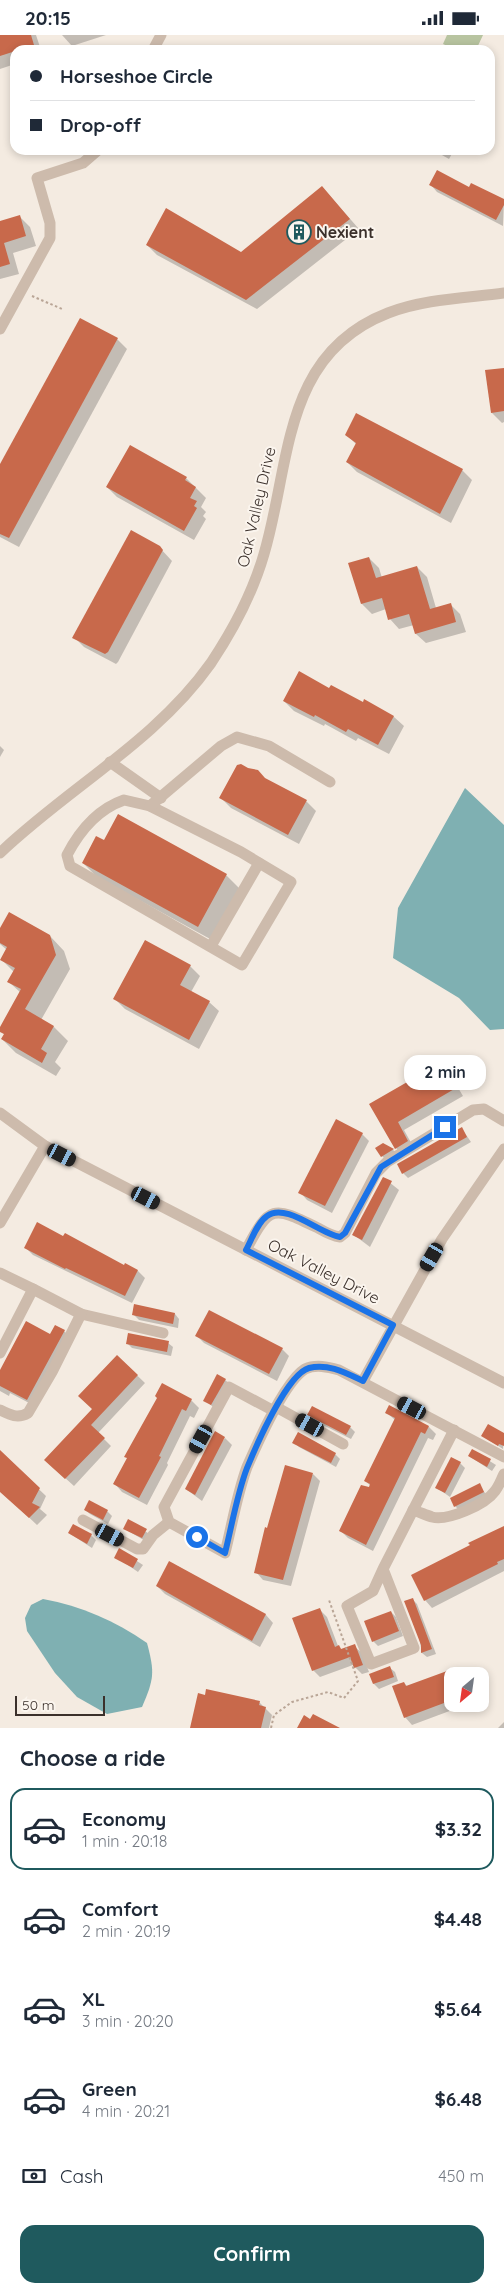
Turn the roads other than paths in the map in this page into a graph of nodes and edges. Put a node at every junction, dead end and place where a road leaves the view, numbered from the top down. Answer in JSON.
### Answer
{"nodes":[{"id":1,"x":92,"y":155,"type":"edge"},
{"id":2,"x":504,"y":293,"type":"edge"},
{"id":3,"x":0,"y":329,"type":"edge"},
{"id":4,"x":110,"y":762,"type":"junction"},
{"id":5,"x":330,"y":782,"type":"dead end"},
{"id":6,"x":161,"y":798,"type":"junction"},
{"id":7,"x":150,"y":807,"type":"junction"},
{"id":8,"x":0,"y":853,"type":"edge"},
{"id":9,"x":259,"y":863,"type":"junction"},
{"id":10,"x":211,"y":946,"type":"junction"},
{"id":11,"x":0,"y":1113,"type":"edge"},
{"id":12,"x":504,"y":1121,"type":"edge"},
{"id":13,"x":45,"y":1146,"type":"junction"},
{"id":14,"x":504,"y":1149,"type":"edge"},
{"id":15,"x":0,"y":1223,"type":"edge"},
{"id":16,"x":246,"y":1250,"type":"junction"},
{"id":17,"x":0,"y":1273,"type":"edge"},
{"id":18,"x":34,"y":1289,"type":"junction"},
{"id":19,"x":81,"y":1314,"type":"junction"},
{"id":20,"x":393,"y":1325,"type":"junction"},
{"id":21,"x":163,"y":1333,"type":"dead end"},
{"id":22,"x":0,"y":1353,"type":"edge"},
{"id":23,"x":363,"y":1381,"type":"junction"},
{"id":24,"x":504,"y":1383,"type":"edge"},
{"id":25,"x":275,"y":1409,"type":"junction"},
{"id":26,"x":0,"y":1410,"type":"edge"},
{"id":27,"x":454,"y":1430,"type":"junction"},
{"id":28,"x":343,"y":1444,"type":"dead end"},
{"id":29,"x":504,"y":1457,"type":"edge"},
{"id":30,"x":504,"y":1474,"type":"edge"},
{"id":31,"x":413,"y":1510,"type":"junction"},
{"id":32,"x":83,"y":1520,"type":"dead end"},
{"id":33,"x":169,"y":1522,"type":"junction"},
{"id":34,"x":383,"y":1569,"type":"junction"}],
"edges":[{"from":1,"to":3,"type":"street"},
{"from":2,"to":4,"type":"street","name":"Oak Valley Drive"},
{"from":4,"to":6,"type":"street"},
{"from":4,"to":8,"type":"street","name":"Oak Valley Drive"},
{"from":5,"to":6,"type":"street"},
{"from":6,"to":7,"type":"street"},
{"from":7,"to":9,"type":"street"},
{"from":7,"to":10,"type":"street"},
{"from":9,"to":10,"type":"street"},
{"from":9,"to":10,"type":"street"},
{"from":11,"to":13,"type":"street","name":"Oak Valley Drive"},
{"from":12,"to":16,"type":"street"},
{"from":13,"to":15,"type":"street"},
{"from":13,"to":16,"type":"street","name":"Oak Valley Drive"},
{"from":14,"to":20,"type":"street"},
{"from":16,"to":20,"type":"street","name":"Oak Valley Drive"},
{"from":17,"to":18,"type":"street"},
{"from":18,"to":19,"type":"street"},
{"from":18,"to":22,"type":"street"},
{"from":19,"to":21,"type":"street"},
{"from":19,"to":26,"type":"street"},
{"from":20,"to":23,"type":"street"},
{"from":20,"to":24,"type":"street","name":"Oak Valley Drive"},
{"from":23,"to":25,"type":"street"},
{"from":23,"to":27,"type":"street"},
{"from":25,"to":28,"type":"street"},
{"from":25,"to":33,"type":"street"},
{"from":25,"to":33,"type":"street"},
{"from":27,"to":29,"type":"street"},
{"from":27,"to":31,"type":"street"},
{"from":30,"to":31,"type":"street"},
{"from":31,"to":34,"type":"street"},
{"from":32,"to":33,"type":"street"},
{"from":34,"to":34,"type":"street"}]}
